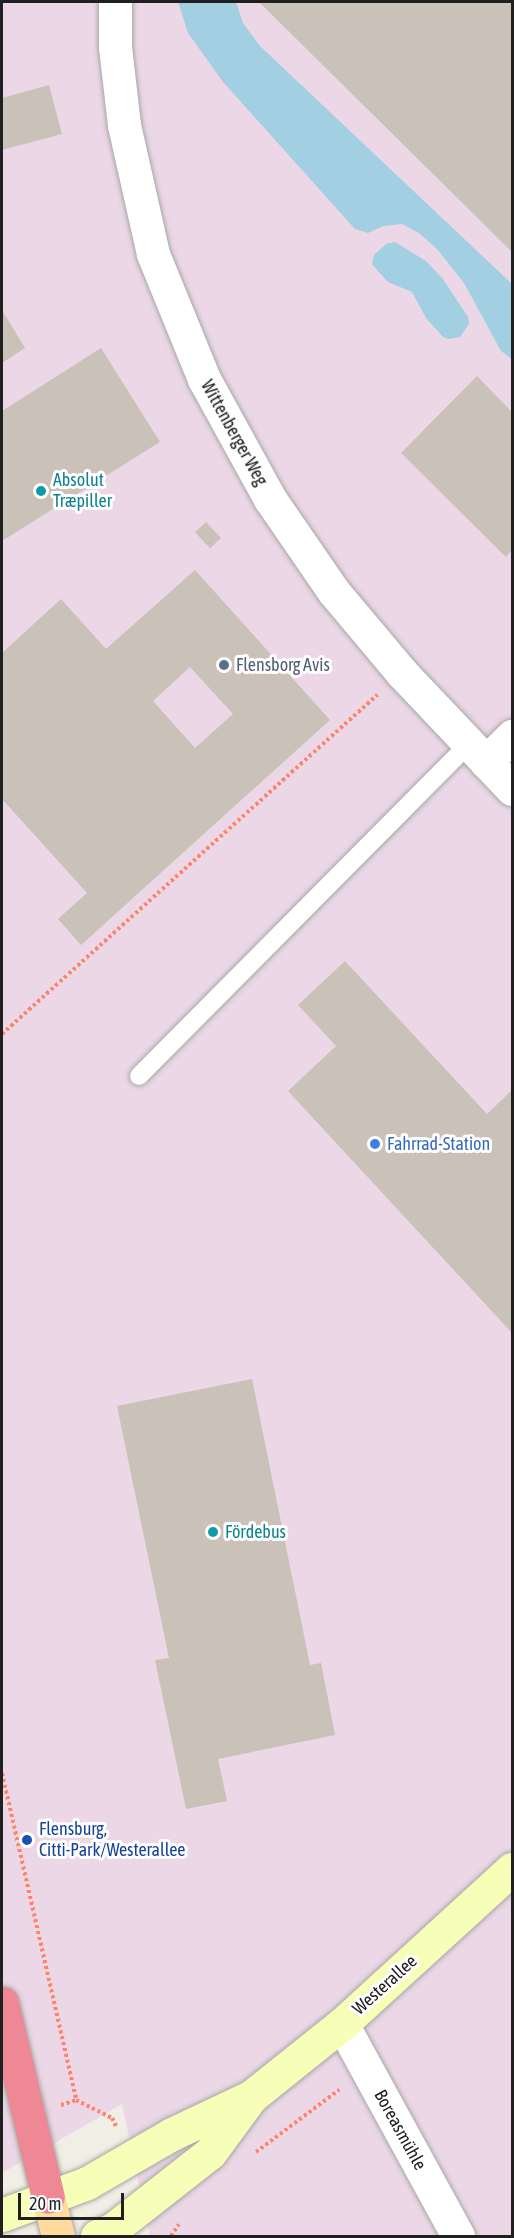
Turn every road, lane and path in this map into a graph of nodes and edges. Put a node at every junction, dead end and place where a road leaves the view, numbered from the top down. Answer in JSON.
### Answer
{"nodes":[{"id":1,"x":115,"y":2,"type":"edge"},
{"id":2,"x":402,"y":673,"type":"junction"},
{"id":3,"x":513,"y":736,"type":"edge"},
{"id":4,"x":478,"y":753,"type":"junction"},
{"id":5,"x":513,"y":789,"type":"edge"},
{"id":6,"x":2,"y":1034,"type":"edge"},
{"id":7,"x":139,"y":1076,"type":"dead end"},
{"id":8,"x":2,"y":1773,"type":"edge"},
{"id":9,"x":513,"y":1869,"type":"edge"},
{"id":10,"x":2,"y":2003,"type":"edge"},
{"id":11,"x":342,"y":2024,"type":"junction"},
{"id":12,"x":366,"y":2069,"type":"junction"},
{"id":13,"x":252,"y":2096,"type":"junction"},
{"id":14,"x":76,"y":2100,"type":"dead end"},
{"id":15,"x":246,"y":2160,"type":"dead end"},
{"id":16,"x":48,"y":2197,"type":"junction"},
{"id":17,"x":2,"y":2215,"type":"edge"},
{"id":18,"x":182,"y":2218,"type":"dead end"},
{"id":19,"x":58,"y":2236,"type":"edge"},
{"id":20,"x":97,"y":2236,"type":"edge"},
{"id":21,"x":171,"y":2236,"type":"edge"},
{"id":22,"x":458,"y":2236,"type":"edge"}],
"edges":[{"from":1,"to":2,"type":"street","name":"Wittenberger Weg"},
{"from":2,"to":4,"type":"street","name":"Wittenberger Weg"},
{"from":2,"to":6,"type":"path"},
{"from":3,"to":4,"type":"street"},
{"from":4,"to":5,"type":"street","name":"Wittenberger Weg"},
{"from":4,"to":7,"type":"lane"},
{"from":8,"to":14,"type":"path"},
{"from":9,"to":11,"type":"street","name":"Westerallee"},
{"from":10,"to":16,"type":"highway"},
{"from":11,"to":12,"type":"street","name":"Boreasmühle"},
{"from":11,"to":13,"type":"street","name":"Westerallee"},
{"from":12,"to":15,"type":"path"},
{"from":12,"to":22,"type":"street","name":"Boreasmühle"},
{"from":13,"to":16,"type":"street","name":"Westerallee"},
{"from":13,"to":20,"type":"street","name":"Westerallee"},
{"from":16,"to":17,"type":"street","name":"Westerallee"},
{"from":16,"to":19,"type":"main road"},
{"from":18,"to":21,"type":"path"}]}
